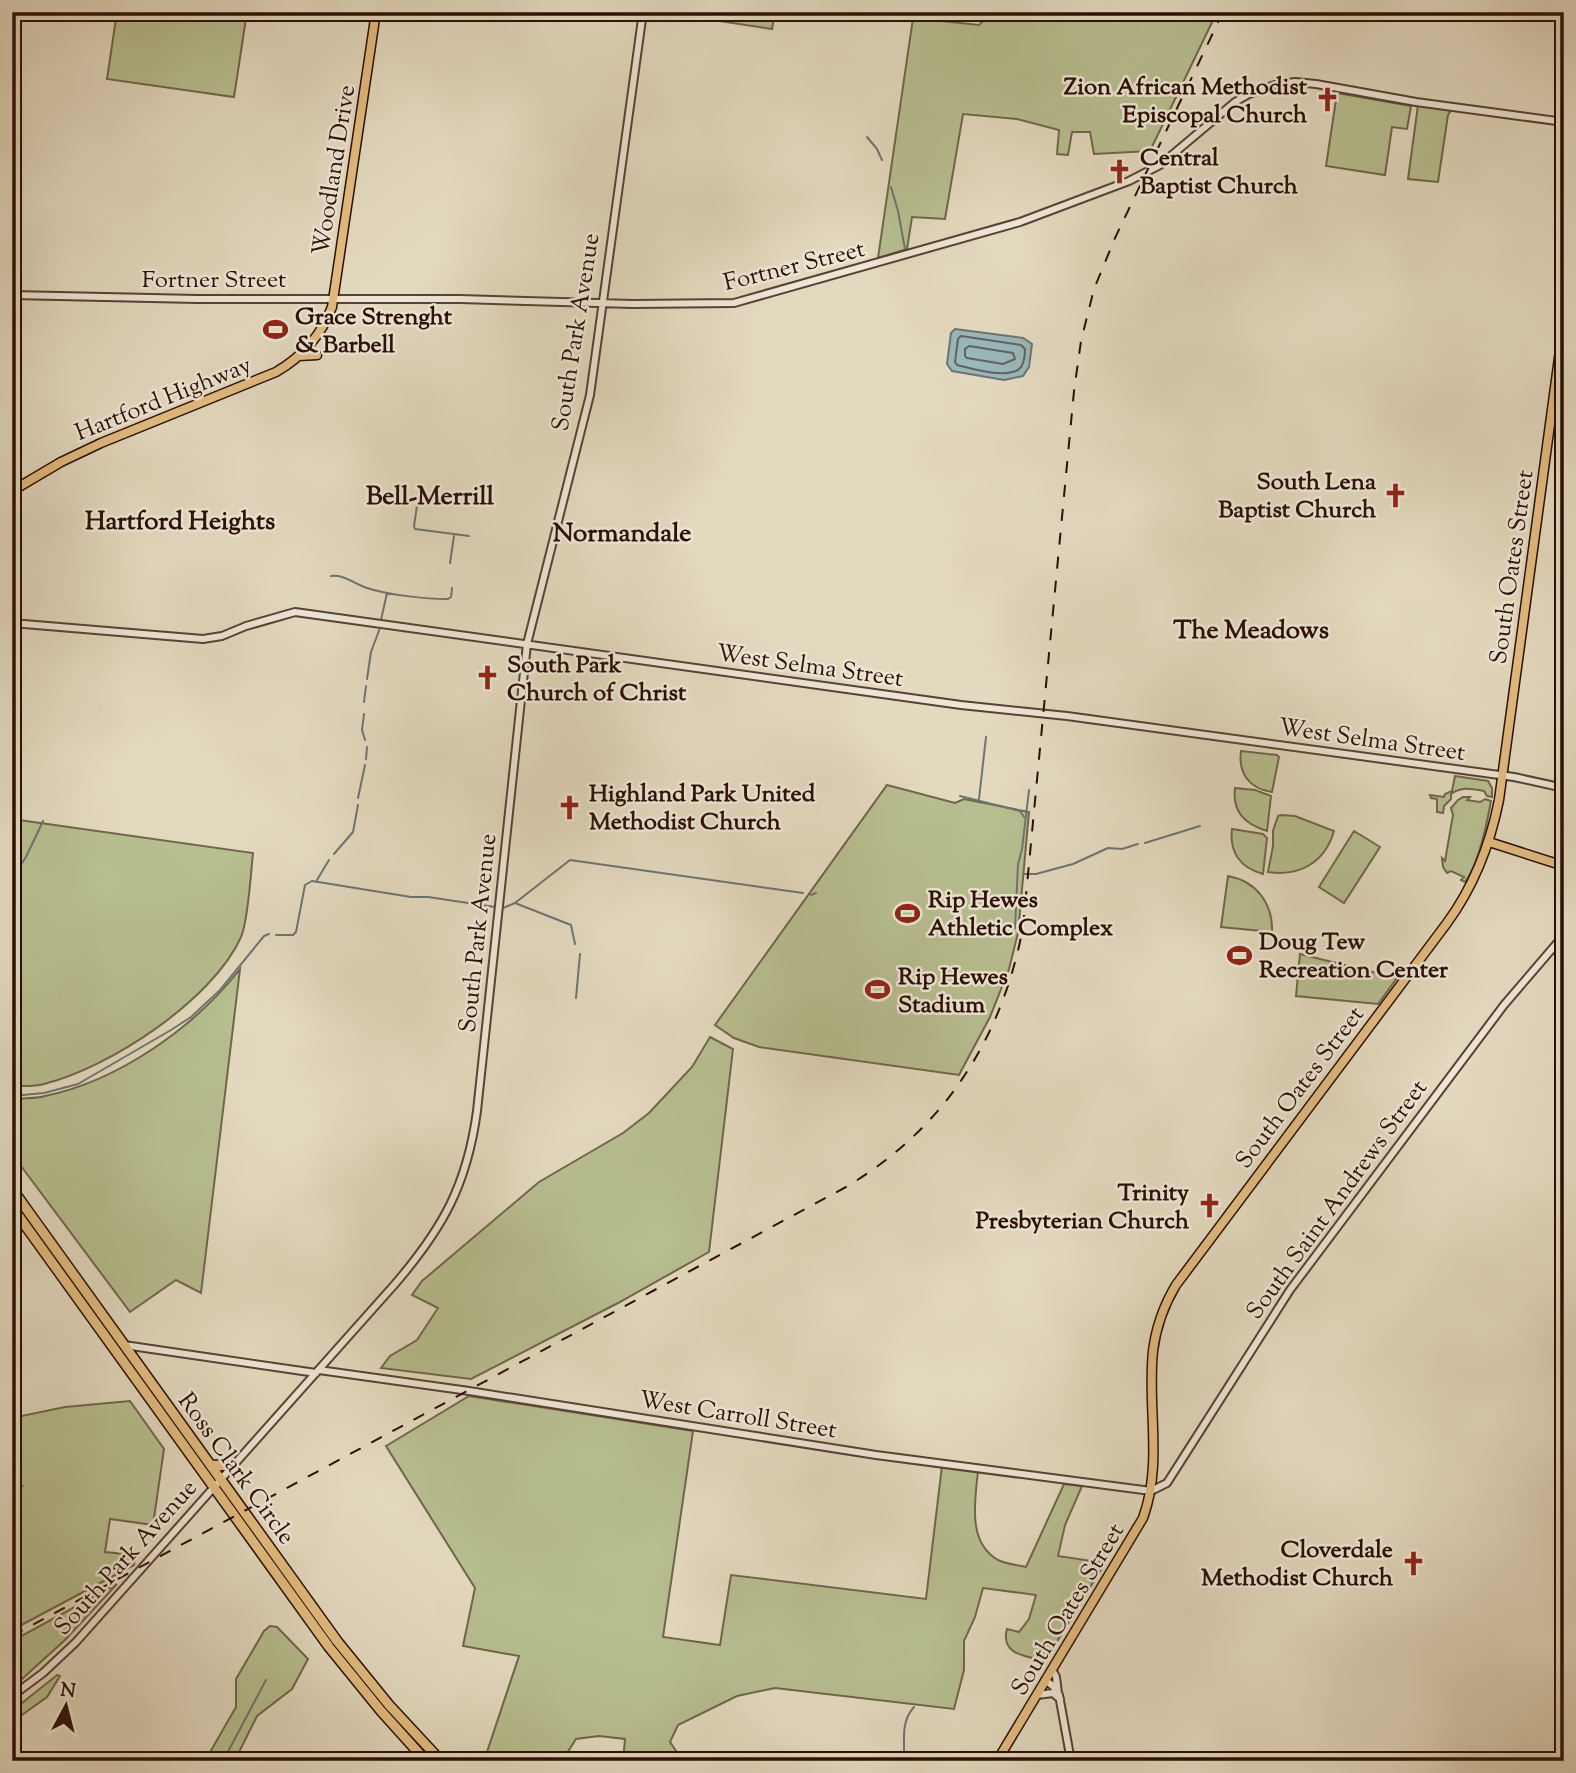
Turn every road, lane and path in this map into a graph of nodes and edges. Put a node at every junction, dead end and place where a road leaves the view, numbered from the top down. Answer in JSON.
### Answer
{"nodes":[{"id":1,"x":376,"y":12,"type":"edge"},
{"id":2,"x":643,"y":12,"type":"edge"},
{"id":3,"x":1564,"y":121,"type":"edge"},
{"id":4,"x":12,"y":295,"type":"edge"},
{"id":5,"x":333,"y":299,"type":"junction"},
{"id":6,"x":601,"y":303,"type":"junction"},
{"id":7,"x":1564,"y":321,"type":"edge"},
{"id":8,"x":321,"y":331,"type":"joint"},
{"id":9,"x":317,"y":355,"type":"dead end"},
{"id":10,"x":299,"y":356,"type":"junction"},
{"id":11,"x":12,"y":491,"type":"edge"},
{"id":12,"x":12,"y":623,"type":"edge"},
{"id":13,"x":527,"y":644,"type":"junction"},
{"id":14,"x":1502,"y":777,"type":"junction"},
{"id":15,"x":1564,"y":788,"type":"edge"},
{"id":16,"x":1489,"y":842,"type":"junction"},
{"id":17,"x":1563,"y":866,"type":"edge"},
{"id":18,"x":1564,"y":935,"type":"edge"},
{"id":19,"x":14,"y":1195,"type":"edge"},
{"id":20,"x":12,"y":1206,"type":"edge"},
{"id":21,"x":110,"y":1342,"type":"junction"},
{"id":22,"x":125,"y":1346,"type":"junction"},
{"id":23,"x":141,"y":1349,"type":"junction"},
{"id":24,"x":136,"y":1360,"type":"junction"},
{"id":25,"x":317,"y":1371,"type":"junction"},
{"id":26,"x":155,"y":1387,"type":"junction"},
{"id":27,"x":146,"y":1393,"type":"junction"},
{"id":28,"x":188,"y":1442,"type":"junction"},
{"id":29,"x":211,"y":1465,"type":"junction"},
{"id":30,"x":233,"y":1466,"type":"junction"},
{"id":31,"x":221,"y":1479,"type":"junction"},
{"id":32,"x":214,"y":1487,"type":"junction"},
{"id":33,"x":1151,"y":1491,"type":"junction"},
{"id":34,"x":352,"y":1668,"type":"junction"},
{"id":35,"x":1052,"y":1669,"type":"junction"},
{"id":36,"x":1045,"y":1680,"type":"junction"},
{"id":37,"x":1037,"y":1695,"type":"junction"},
{"id":38,"x":12,"y":1696,"type":"edge"},
{"id":39,"x":1059,"y":1697,"type":"junction"},
{"id":40,"x":389,"y":1704,"type":"junction"},
{"id":41,"x":381,"y":1712,"type":"junction"},
{"id":42,"x":426,"y":1761,"type":"edge"},
{"id":43,"x":441,"y":1761,"type":"edge"},
{"id":44,"x":997,"y":1761,"type":"edge"},
{"id":45,"x":1071,"y":1761,"type":"edge"}],
"edges":[{"from":1,"to":5,"type":"main road","name":"Woodland Drive"},
{"from":2,"to":6,"type":"street","name":"South Park Avenue"},
{"from":3,"to":6,"type":"street","name":"Fortner Street"},
{"from":4,"to":5,"type":"street","name":"Fortner Street"},
{"from":5,"to":6,"type":"street","name":"Fortner Street"},
{"from":5,"to":8,"type":"main road","name":"Woodland Drive"},
{"from":6,"to":13,"type":"street","name":"South Park Avenue"},
{"from":7,"to":14,"type":"main road","name":"South Oates Street"},
{"from":8,"to":10,"type":"main road","name":"Hartford Highway"},
{"from":9,"to":10,"type":"main road"},
{"from":10,"to":11,"type":"main road","name":"Hartford Highway"},
{"from":12,"to":13,"type":"street","name":"West Selma Street"},
{"from":13,"to":14,"type":"street","name":"West Selma Street"},
{"from":13,"to":25,"type":"street","name":"South Park Avenue"},
{"from":14,"to":15,"type":"street","name":"West Selma Street"},
{"from":14,"to":16,"type":"main road","name":"South Oates Street"},
{"from":16,"to":17,"type":"main road"},
{"from":16,"to":33,"type":"main road","name":"South Oates Street"},
{"from":18,"to":33,"type":"street","name":"South Saint Andrews Street"},
{"from":19,"to":22,"type":"highway","name":"Ross Clark Circle"},
{"from":20,"to":21,"type":"highway","name":"Ross Clark Circle"},
{"from":21,"to":22,"type":"street","name":"West Carroll Street"},
{"from":21,"to":27,"type":"highway","name":"Ross Clark Circle"},
{"from":22,"to":23,"type":"street","name":"West Carroll Street"},
{"from":22,"to":24,"type":"highway","name":"Ross Clark Circle"},
{"from":23,"to":24,"type":"highway"},
{"from":23,"to":25,"type":"street","name":"West Carroll Street"},
{"from":24,"to":26,"type":"highway","name":"Ross Clark Circle"},
{"from":25,"to":30,"type":"street","name":"South Park Avenue"},
{"from":25,"to":33,"type":"street","name":"West Carroll Street"},
{"from":26,"to":27,"type":"highway"},
{"from":26,"to":28,"type":"highway","name":"Ross Clark Circle"},
{"from":27,"to":28,"type":"highway","name":"Ross Clark Circle"},
{"from":28,"to":29,"type":"highway","name":"Ross Clark Circle"},
{"from":28,"to":32,"type":"highway","name":"Ross Clark Circle"},
{"from":29,"to":30,"type":"highway"},
{"from":29,"to":31,"type":"highway","name":"Ross Clark Circle"},
{"from":30,"to":31,"type":"street","name":"South Park Avenue"},
{"from":31,"to":32,"type":"street","name":"South Park Avenue"},
{"from":31,"to":34,"type":"highway","name":"Ross Clark Circle"},
{"from":32,"to":34,"type":"highway","name":"Ross Clark Circle"},
{"from":32,"to":38,"type":"street","name":"South Park Avenue"},
{"from":33,"to":35,"type":"main road","name":"South Oates Street"},
{"from":34,"to":40,"type":"highway","name":"Ross Clark Circle"},
{"from":34,"to":41,"type":"highway","name":"Ross Clark Circle"},
{"from":35,"to":36,"type":"main road","name":"South Oates Street"},
{"from":35,"to":39,"type":"street"},
{"from":36,"to":37,"type":"main road","name":"South Oates Street"},
{"from":36,"to":39,"type":"street"},
{"from":37,"to":39,"type":"street"},
{"from":37,"to":44,"type":"main road","name":"South Oates Street"},
{"from":39,"to":45,"type":"street"},
{"from":40,"to":41,"type":"highway"},
{"from":40,"to":43,"type":"highway","name":"Ross Clark Circle"},
{"from":41,"to":42,"type":"highway","name":"Ross Clark Circle"}]}
